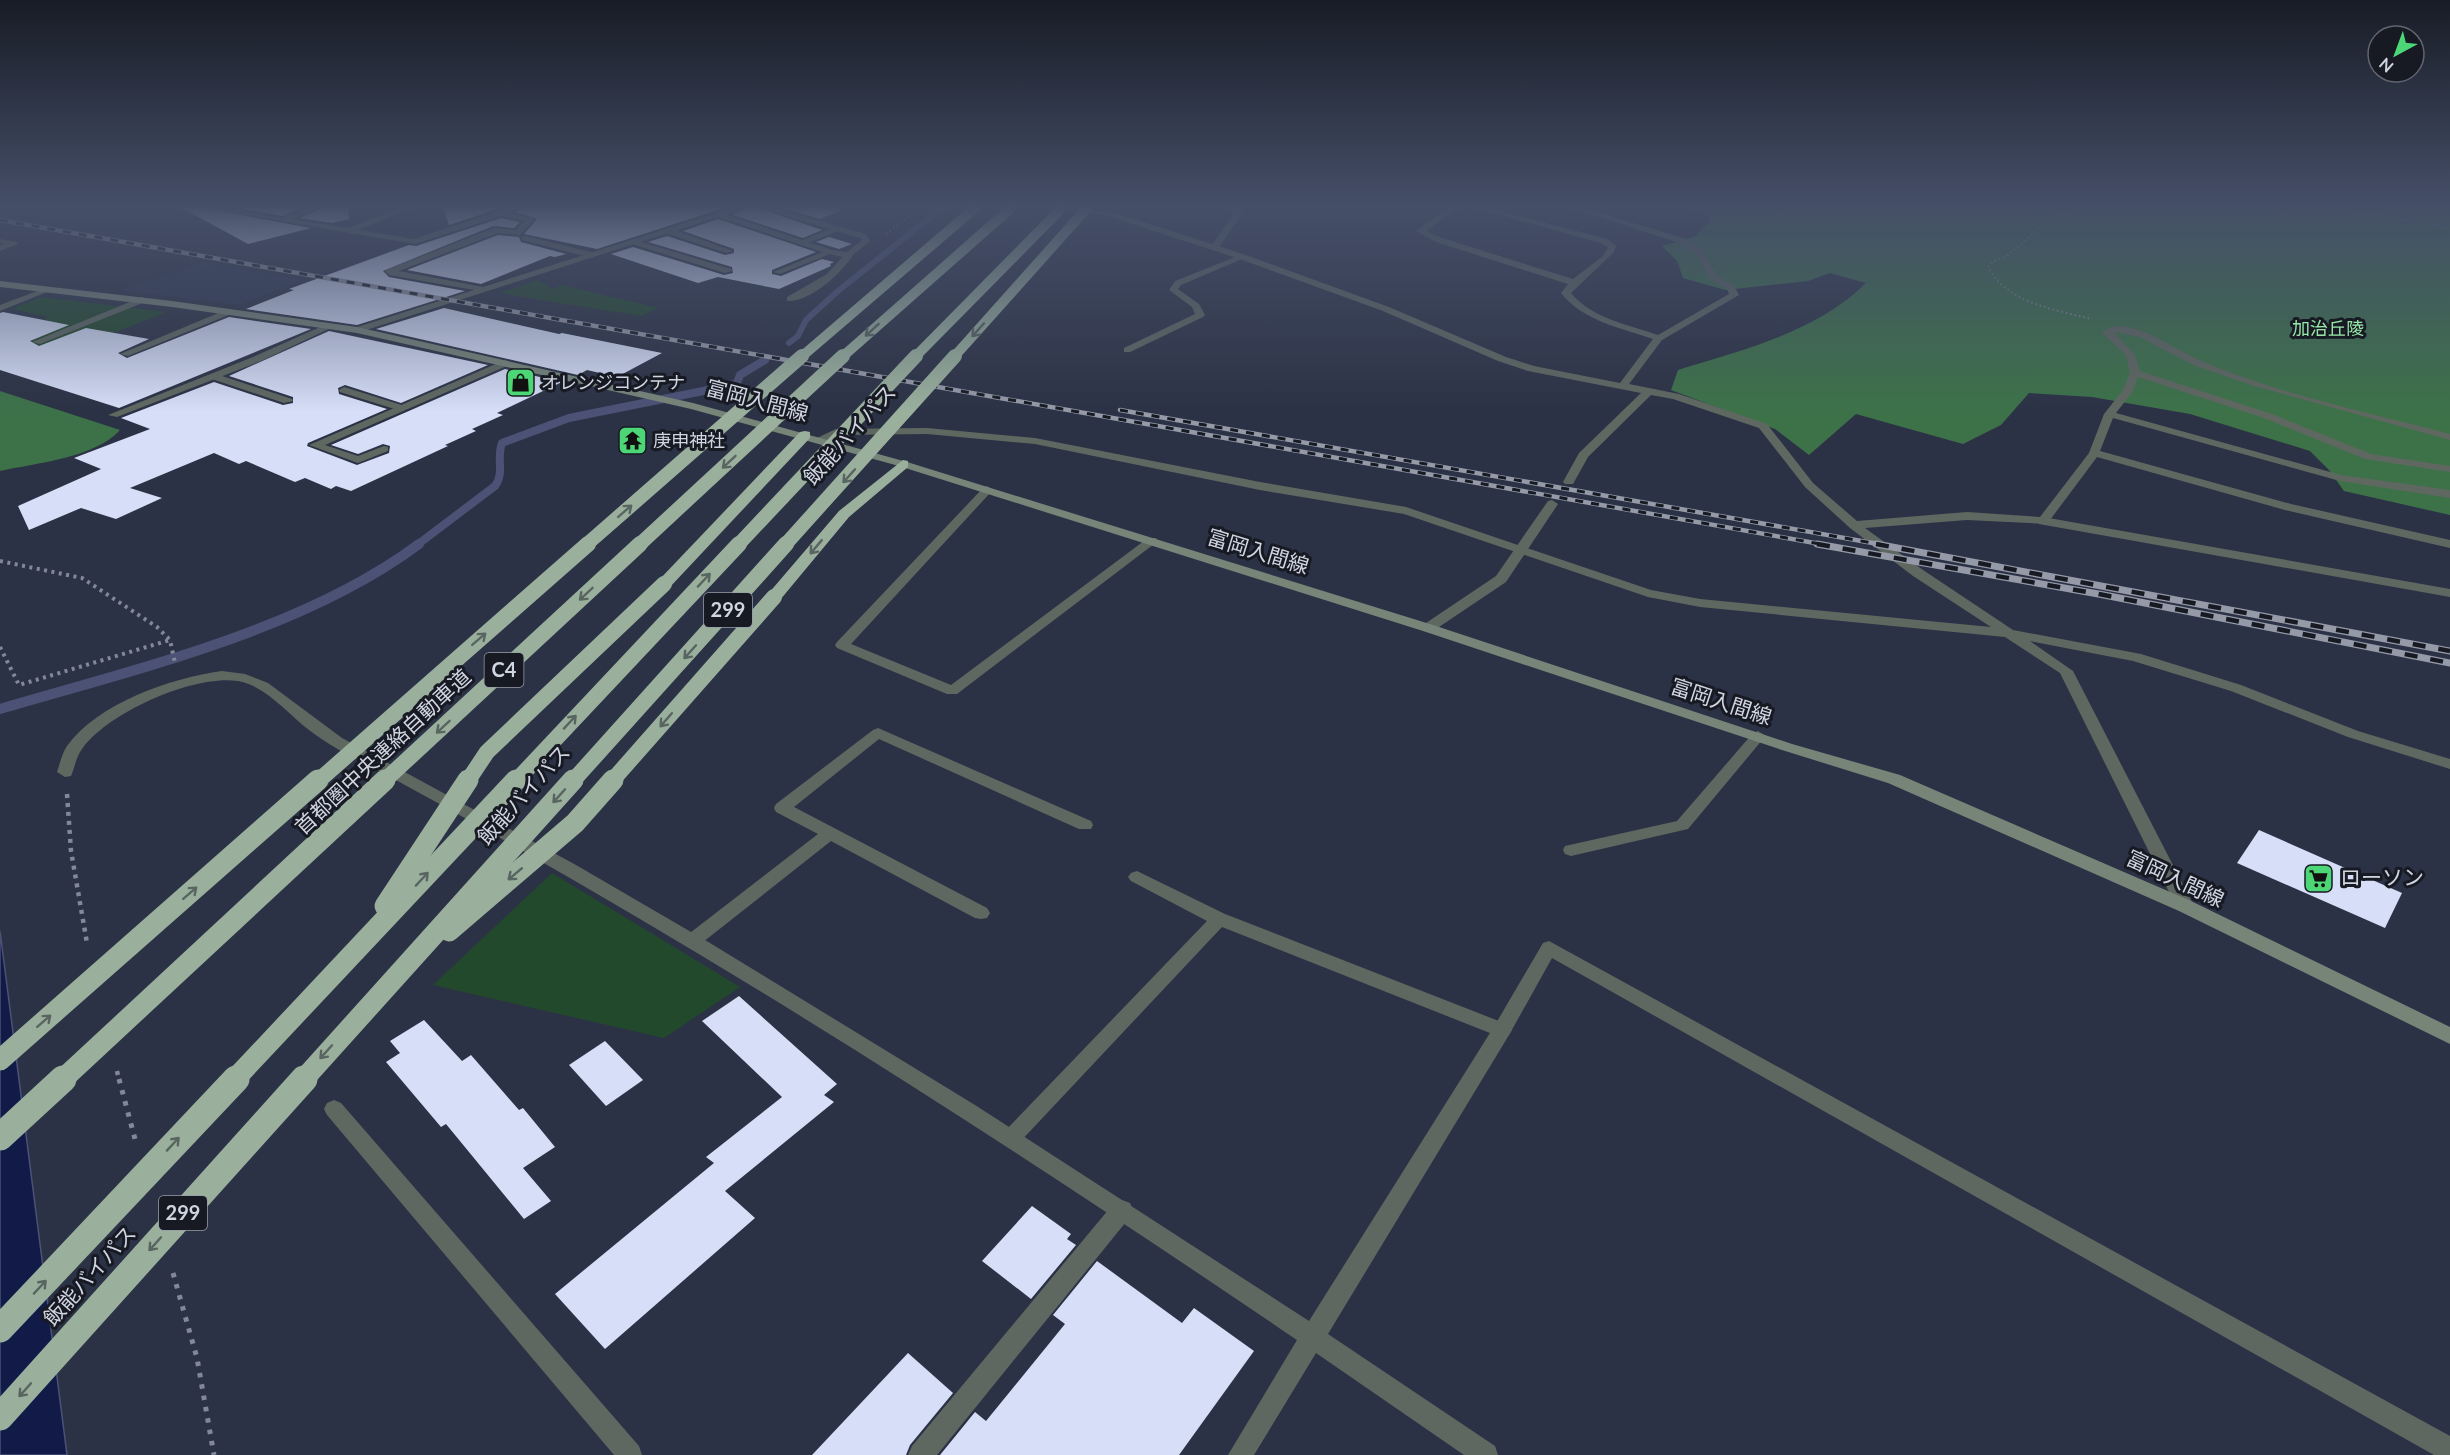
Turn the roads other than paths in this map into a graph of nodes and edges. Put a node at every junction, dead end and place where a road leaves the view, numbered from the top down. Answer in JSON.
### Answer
{"nodes":[{"id":1,"x":411,"y":276,"type":"edge"},
{"id":2,"x":525,"y":276,"type":"edge"},
{"id":3,"x":830,"y":276,"type":"edge"},
{"id":4,"x":895,"y":276,"type":"edge"},
{"id":5,"x":934,"y":276,"type":"edge"},
{"id":6,"x":995,"y":276,"type":"edge"},
{"id":7,"x":1027,"y":276,"type":"edge"},
{"id":8,"x":1196,"y":276,"type":"edge"},
{"id":9,"x":1295,"y":276,"type":"edge"},
{"id":10,"x":1553,"y":276,"type":"edge"},
{"id":11,"x":1580,"y":276,"type":"edge"},
{"id":12,"x":1713,"y":276,"type":"edge"},
{"id":13,"x":1572,"y":282,"type":"junction"},
{"id":14,"x":0,"y":284,"type":"edge"},
{"id":15,"x":483,"y":289,"type":"junction"},
{"id":16,"x":48,"y":290,"type":"junction"},
{"id":17,"x":790,"y":299,"type":"dead end"},
{"id":18,"x":142,"y":300,"type":"junction"},
{"id":19,"x":0,"y":308,"type":"edge"},
{"id":20,"x":228,"y":312,"type":"junction"},
{"id":21,"x":330,"y":326,"type":"junction"},
{"id":22,"x":357,"y":330,"type":"junction"},
{"id":23,"x":1659,"y":338,"type":"junction"},
{"id":24,"x":37,"y":342,"type":"dead end"},
{"id":25,"x":1126,"y":350,"type":"dead end"},
{"id":26,"x":125,"y":354,"type":"dead end"},
{"id":27,"x":505,"y":363,"type":"junction"},
{"id":28,"x":2135,"y":373,"type":"junction"},
{"id":29,"x":213,"y":376,"type":"junction"},
{"id":30,"x":1622,"y":387,"type":"junction"},
{"id":31,"x":344,"y":390,"type":"dead end"},
{"id":32,"x":1649,"y":392,"type":"junction"},
{"id":33,"x":288,"y":401,"type":"dead end"},
{"id":34,"x":401,"y":408,"type":"junction"},
{"id":35,"x":2109,"y":414,"type":"junction"},
{"id":36,"x":113,"y":415,"type":"dead end"},
{"id":37,"x":805,"y":435,"type":"junction"},
{"id":38,"x":2450,"y":437,"type":"edge"},
{"id":39,"x":821,"y":440,"type":"junction"},
{"id":40,"x":384,"y":449,"type":"dead end"},
{"id":41,"x":2094,"y":453,"type":"junction"},
{"id":42,"x":903,"y":464,"type":"junction"},
{"id":43,"x":2450,"y":468,"type":"edge"},
{"id":44,"x":1569,"y":482,"type":"dead end"},
{"id":45,"x":987,"y":490,"type":"junction"},
{"id":46,"x":2450,"y":494,"type":"edge"},
{"id":47,"x":1552,"y":504,"type":"dead end"},
{"id":48,"x":2043,"y":521,"type":"junction"},
{"id":49,"x":1854,"y":525,"type":"junction"},
{"id":50,"x":1152,"y":541,"type":"junction"},
{"id":51,"x":2450,"y":544,"type":"edge"},
{"id":52,"x":1521,"y":551,"type":"junction"},
{"id":53,"x":2450,"y":592,"type":"edge"},
{"id":54,"x":1428,"y":628,"type":"junction"},
{"id":55,"x":2009,"y":633,"type":"junction"},
{"id":56,"x":1758,"y":736,"type":"junction"},
{"id":57,"x":2450,"y":764,"type":"edge"},
{"id":58,"x":65,"y":772,"type":"road end"},
{"id":59,"x":1085,"y":825,"type":"dead end"},
{"id":60,"x":830,"y":833,"type":"junction"},
{"id":61,"x":1571,"y":850,"type":"dead end"},
{"id":62,"x":1137,"y":877,"type":"dead end"},
{"id":63,"x":2185,"y":906,"type":"junction"},
{"id":64,"x":981,"y":913,"type":"dead end"},
{"id":65,"x":1218,"y":919,"type":"junction"},
{"id":66,"x":692,"y":941,"type":"junction"},
{"id":67,"x":357,"y":947,"type":"junction"},
{"id":68,"x":391,"y":981,"type":"junction"},
{"id":69,"x":1502,"y":1030,"type":"junction"},
{"id":70,"x":2450,"y":1036,"type":"edge"},
{"id":71,"x":0,"y":1060,"type":"edge"},
{"id":72,"x":334,"y":1109,"type":"dead end"},
{"id":73,"x":0,"y":1137,"type":"edge"},
{"id":74,"x":1011,"y":1138,"type":"junction"},
{"id":75,"x":1122,"y":1210,"type":"junction"},
{"id":76,"x":0,"y":1329,"type":"edge"},
{"id":77,"x":1314,"y":1336,"type":"junction"},
{"id":78,"x":0,"y":1417,"type":"edge"},
{"id":79,"x":2450,"y":1450,"type":"edge"},
{"id":80,"x":630,"y":1455,"type":"edge"},
{"id":81,"x":921,"y":1455,"type":"edge"},
{"id":82,"x":1240,"y":1455,"type":"edge"},
{"id":83,"x":1485,"y":1455,"type":"edge"}],
"edges":[{"from":1,"to":15,"type":"street"},
{"from":2,"to":15,"type":"street"},
{"from":3,"to":17,"type":"street"},
{"from":71,"to":4,"type":"highway","name":"首都圏中央連絡自動車道","number":"C4","one_way":true,"bridge":true},
{"from":5,"to":73,"type":"highway","name":"首都圏中央連絡自動車道","number":"C4","one_way":true,"bridge":true},
{"from":67,"to":6,"type":"highway","name":"飯能バイパス","number":"299","one_way":true,"bridge":true},
{"from":7,"to":68,"type":"highway","name":"飯能バイパス","number":"299","one_way":true,"bridge":true},
{"from":8,"to":25,"type":"street"},
{"from":9,"to":30,"type":"street"},
{"from":10,"to":13,"type":"street"},
{"from":11,"to":13,"type":"street"},
{"from":12,"to":23,"type":"street"},
{"from":13,"to":23,"type":"street"},
{"from":14,"to":16,"type":"main road","name":"富岡入間線"},
{"from":15,"to":22,"type":"street"},
{"from":16,"to":18,"type":"main road","name":"富岡入間線"},
{"from":16,"to":19,"type":"street"},
{"from":18,"to":20,"type":"main road","name":"富岡入間線"},
{"from":18,"to":24,"type":"street"},
{"from":20,"to":21,"type":"main road","name":"富岡入間線"},
{"from":20,"to":26,"type":"street"},
{"from":21,"to":22,"type":"main road","name":"富岡入間線"},
{"from":21,"to":29,"type":"street"},
{"from":22,"to":27,"type":"main road","name":"富岡入間線"},
{"from":23,"to":30,"type":"street"},
{"from":27,"to":34,"type":"street"},
{"from":27,"to":37,"type":"main road","name":"富岡入間線"},
{"from":28,"to":35,"type":"street"},
{"from":28,"to":38,"type":"street"},
{"from":28,"to":43,"type":"street"},
{"from":29,"to":33,"type":"street"},
{"from":29,"to":36,"type":"street"},
{"from":30,"to":32,"type":"street"},
{"from":31,"to":34,"type":"street"},
{"from":32,"to":44,"type":"street"},
{"from":32,"to":49,"type":"street"},
{"from":34,"to":40,"type":"street"},
{"from":35,"to":41,"type":"street"},
{"from":35,"to":46,"type":"street"},
{"from":37,"to":39,"type":"main road","name":"富岡入間線"},
{"from":37,"to":67,"type":"highway","bridge":true},
{"from":39,"to":42,"type":"main road","name":"富岡入間線"},
{"from":39,"to":52,"type":"street"},
{"from":41,"to":48,"type":"street"},
{"from":41,"to":51,"type":"street"},
{"from":42,"to":45,"type":"main road","name":"富岡入間線"},
{"from":42,"to":68,"type":"highway","one_way":true,"bridge":true},
{"from":45,"to":50,"type":"main road","name":"富岡入間線"},
{"from":45,"to":50,"type":"street"},
{"from":47,"to":52,"type":"street"},
{"from":48,"to":49,"type":"street"},
{"from":48,"to":53,"type":"street"},
{"from":49,"to":55,"type":"street"},
{"from":50,"to":54,"type":"main road","name":"富岡入間線"},
{"from":52,"to":54,"type":"street"},
{"from":52,"to":55,"type":"street"},
{"from":54,"to":56,"type":"main road","name":"富岡入間線"},
{"from":55,"to":57,"type":"street"},
{"from":55,"to":63,"type":"street"},
{"from":56,"to":61,"type":"street"},
{"from":56,"to":63,"type":"main road","name":"富岡入間線"},
{"from":58,"to":66,"type":"street"},
{"from":59,"to":60,"type":"street"},
{"from":60,"to":64,"type":"street"},
{"from":60,"to":66,"type":"street"},
{"from":62,"to":65,"type":"street"},
{"from":63,"to":70,"type":"main road","name":"富岡入間線"},
{"from":65,"to":69,"type":"street"},
{"from":65,"to":74,"type":"street"},
{"from":66,"to":74,"type":"street"},
{"from":76,"to":67,"type":"highway","name":"飯能バイパス","number":"299","one_way":true,"bridge":true},
{"from":68,"to":78,"type":"highway","name":"飯能バイパス","number":"299","one_way":true,"bridge":true},
{"from":69,"to":77,"type":"street"},
{"from":69,"to":79,"type":"street"},
{"from":72,"to":80,"type":"street"},
{"from":74,"to":75,"type":"street"},
{"from":75,"to":77,"type":"street"},
{"from":75,"to":81,"type":"street"},
{"from":77,"to":82,"type":"street"},
{"from":77,"to":83,"type":"street"}]}
